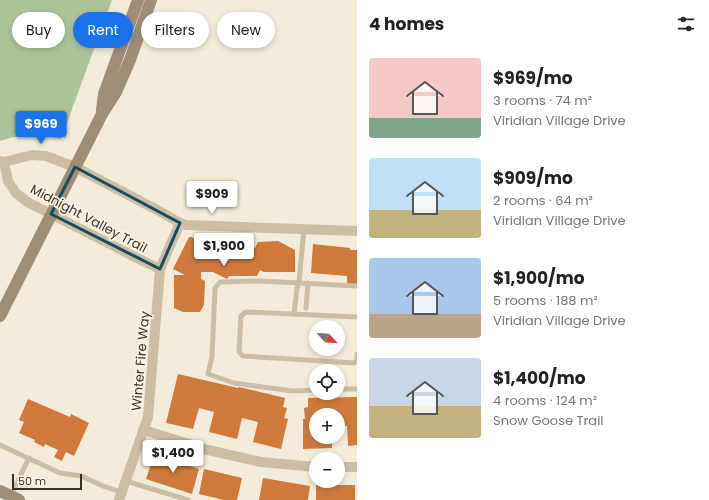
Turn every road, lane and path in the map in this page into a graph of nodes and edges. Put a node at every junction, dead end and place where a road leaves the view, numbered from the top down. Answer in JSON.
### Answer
{"nodes":[{"id":1,"x":138,"y":0,"type":"edge"},
{"id":2,"x":151,"y":0,"type":"edge"},
{"id":3,"x":102,"y":114,"type":"junction"},
{"id":4,"x":2,"y":161,"type":"edge"},
{"id":5,"x":75,"y":167,"type":"junction"},
{"id":6,"x":51,"y":214,"type":"junction"},
{"id":7,"x":180,"y":223,"type":"junction"},
{"id":8,"x":304,"y":229,"type":"junction"},
{"id":9,"x":357,"y":231,"type":"edge"},
{"id":10,"x":160,"y":269,"type":"junction"},
{"id":11,"x":299,"y":282,"type":"junction"},
{"id":12,"x":308,"y":283,"type":"junction"},
{"id":13,"x":357,"y":286,"type":"edge"},
{"id":14,"x":306,"y":308,"type":"dead end"},
{"id":15,"x":294,"y":314,"type":"junction"},
{"id":16,"x":0,"y":316,"type":"edge"},
{"id":17,"x":357,"y":317,"type":"edge"},
{"id":18,"x":357,"y":354,"type":"edge"},
{"id":19,"x":345,"y":389,"type":"edge"},
{"id":20,"x":357,"y":389,"type":"edge"},
{"id":21,"x":309,"y":390,"type":"edge"},
{"id":22,"x":144,"y":430,"type":"junction"},
{"id":23,"x":0,"y":445,"type":"edge"},
{"id":24,"x":29,"y":458,"type":"junction"},
{"id":25,"x":309,"y":466,"type":"edge"},
{"id":26,"x":345,"y":467,"type":"edge"},
{"id":27,"x":357,"y":467,"type":"edge"},
{"id":28,"x":126,"y":481,"type":"junction"},
{"id":29,"x":10,"y":496,"type":"edge"},
{"id":30,"x":120,"y":496,"type":"edge"},
{"id":31,"x":188,"y":500,"type":"edge"}],
"edges":[{"from":1,"to":3,"type":"street"},
{"from":2,"to":3,"type":"street"},
{"from":3,"to":5,"type":"street"},
{"from":4,"to":5,"type":"street"},
{"from":4,"to":6,"type":"street","name":"Midnight Valley Trail"},
{"from":5,"to":6,"type":"street"},
{"from":5,"to":7,"type":"street"},
{"from":6,"to":10,"type":"street","name":"Midnight Valley Trail"},
{"from":6,"to":16,"type":"street"},
{"from":7,"to":8,"type":"street"},
{"from":7,"to":10,"type":"street","name":"Winter Fire Way"},
{"from":8,"to":9,"type":"street"},
{"from":8,"to":11,"type":"lane"},
{"from":10,"to":22,"type":"street","name":"Winter Fire Way"},
{"from":11,"to":12,"type":"lane"},
{"from":11,"to":15,"type":"lane"},
{"from":11,"to":21,"type":"lane"},
{"from":12,"to":13,"type":"lane"},
{"from":12,"to":14,"type":"lane"},
{"from":15,"to":17,"type":"lane"},
{"from":15,"to":18,"type":"lane"},
{"from":19,"to":20,"type":"lane"},
{"from":22,"to":25,"type":"street"},
{"from":22,"to":28,"type":"street","name":"Winter Fire Way"},
{"from":23,"to":24,"type":"lane"},
{"from":24,"to":29,"type":"lane"},
{"from":24,"to":30,"type":"lane"},
{"from":26,"to":27,"type":"street"},
{"from":28,"to":30,"type":"street","name":"Winter Fire Way"},
{"from":28,"to":31,"type":"lane"}]}
